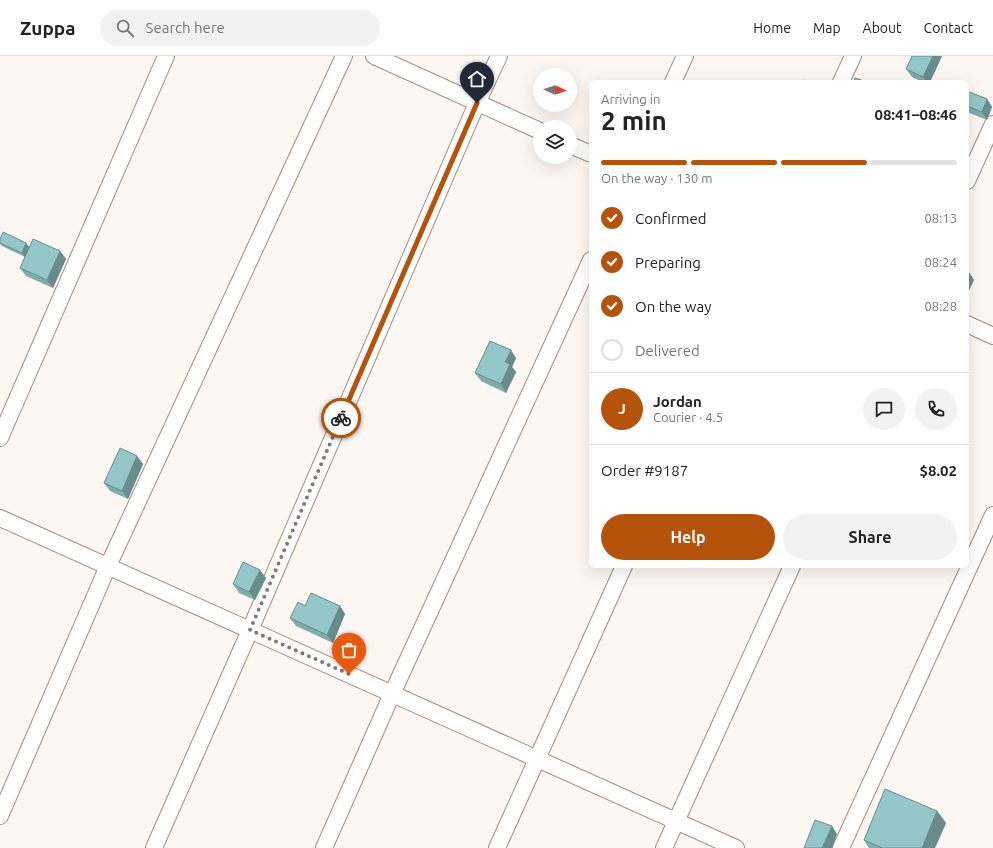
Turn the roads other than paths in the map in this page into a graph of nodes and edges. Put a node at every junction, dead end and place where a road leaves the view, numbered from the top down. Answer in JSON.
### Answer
{"nodes":[{"id":1,"x":166,"y":56,"type":"edge"},
{"id":2,"x":344,"y":56,"type":"edge"},
{"id":3,"x":374,"y":56,"type":"edge"},
{"id":4,"x":499,"y":56,"type":"edge"},
{"id":5,"x":685,"y":56,"type":"edge"},
{"id":6,"x":853,"y":56,"type":"edge"},
{"id":7,"x":674,"y":80,"type":"edge"},
{"id":8,"x":842,"y":80,"type":"edge"},
{"id":9,"x":477,"y":103,"type":"junction"},
{"id":10,"x":993,"y":124,"type":"edge"},
{"id":11,"x":533,"y":128,"type":"edge"},
{"id":12,"x":577,"y":148,"type":"edge"},
{"id":13,"x":589,"y":153,"type":"edge"},
{"id":14,"x":969,"y":177,"type":"edge"},
{"id":15,"x":589,"y":264,"type":"edge"},
{"id":16,"x":969,"y":325,"type":"edge"},
{"id":17,"x":993,"y":336,"type":"edge"},
{"id":18,"x":0,"y":438,"type":"edge"},
{"id":19,"x":993,"y":515,"type":"edge"},
{"id":20,"x":0,"y":518,"type":"edge"},
{"id":21,"x":108,"y":566,"type":"junction"},
{"id":22,"x":623,"y":568,"type":"edge"},
{"id":23,"x":791,"y":568,"type":"edge"},
{"id":24,"x":969,"y":568,"type":"edge"},
{"id":25,"x":969,"y":568,"type":"edge"},
{"id":26,"x":250,"y":630,"type":"junction"},
{"id":27,"x":392,"y":694,"type":"junction"},
{"id":28,"x":537,"y":759,"type":"junction"},
{"id":29,"x":0,"y":816,"type":"edge"},
{"id":30,"x":675,"y":821,"type":"junction"},
{"id":31,"x":154,"y":848,"type":"edge"},
{"id":32,"x":324,"y":848,"type":"edge"},
{"id":33,"x":497,"y":848,"type":"edge"},
{"id":34,"x":664,"y":848,"type":"edge"},
{"id":35,"x":736,"y":848,"type":"edge"},
{"id":36,"x":841,"y":848,"type":"edge"}],
"edges":[{"from":1,"to":18,"type":"street"},
{"from":2,"to":21,"type":"street"},
{"from":3,"to":9,"type":"street"},
{"from":4,"to":9,"type":"street"},
{"from":5,"to":7,"type":"street"},
{"from":6,"to":8,"type":"street"},
{"from":9,"to":11,"type":"street"},
{"from":9,"to":26,"type":"street"},
{"from":10,"to":14,"type":"street"},
{"from":12,"to":13,"type":"street"},
{"from":15,"to":27,"type":"street"},
{"from":16,"to":17,"type":"street"},
{"from":19,"to":24,"type":"street"},
{"from":20,"to":21,"type":"street"},
{"from":21,"to":26,"type":"street"},
{"from":21,"to":29,"type":"street"},
{"from":22,"to":28,"type":"street"},
{"from":23,"to":30,"type":"street"},
{"from":25,"to":36,"type":"street"},
{"from":26,"to":27,"type":"street"},
{"from":26,"to":31,"type":"street"},
{"from":27,"to":28,"type":"street"},
{"from":27,"to":32,"type":"street"},
{"from":28,"to":30,"type":"street"},
{"from":28,"to":33,"type":"street"},
{"from":30,"to":34,"type":"street"},
{"from":30,"to":35,"type":"street"}]}
